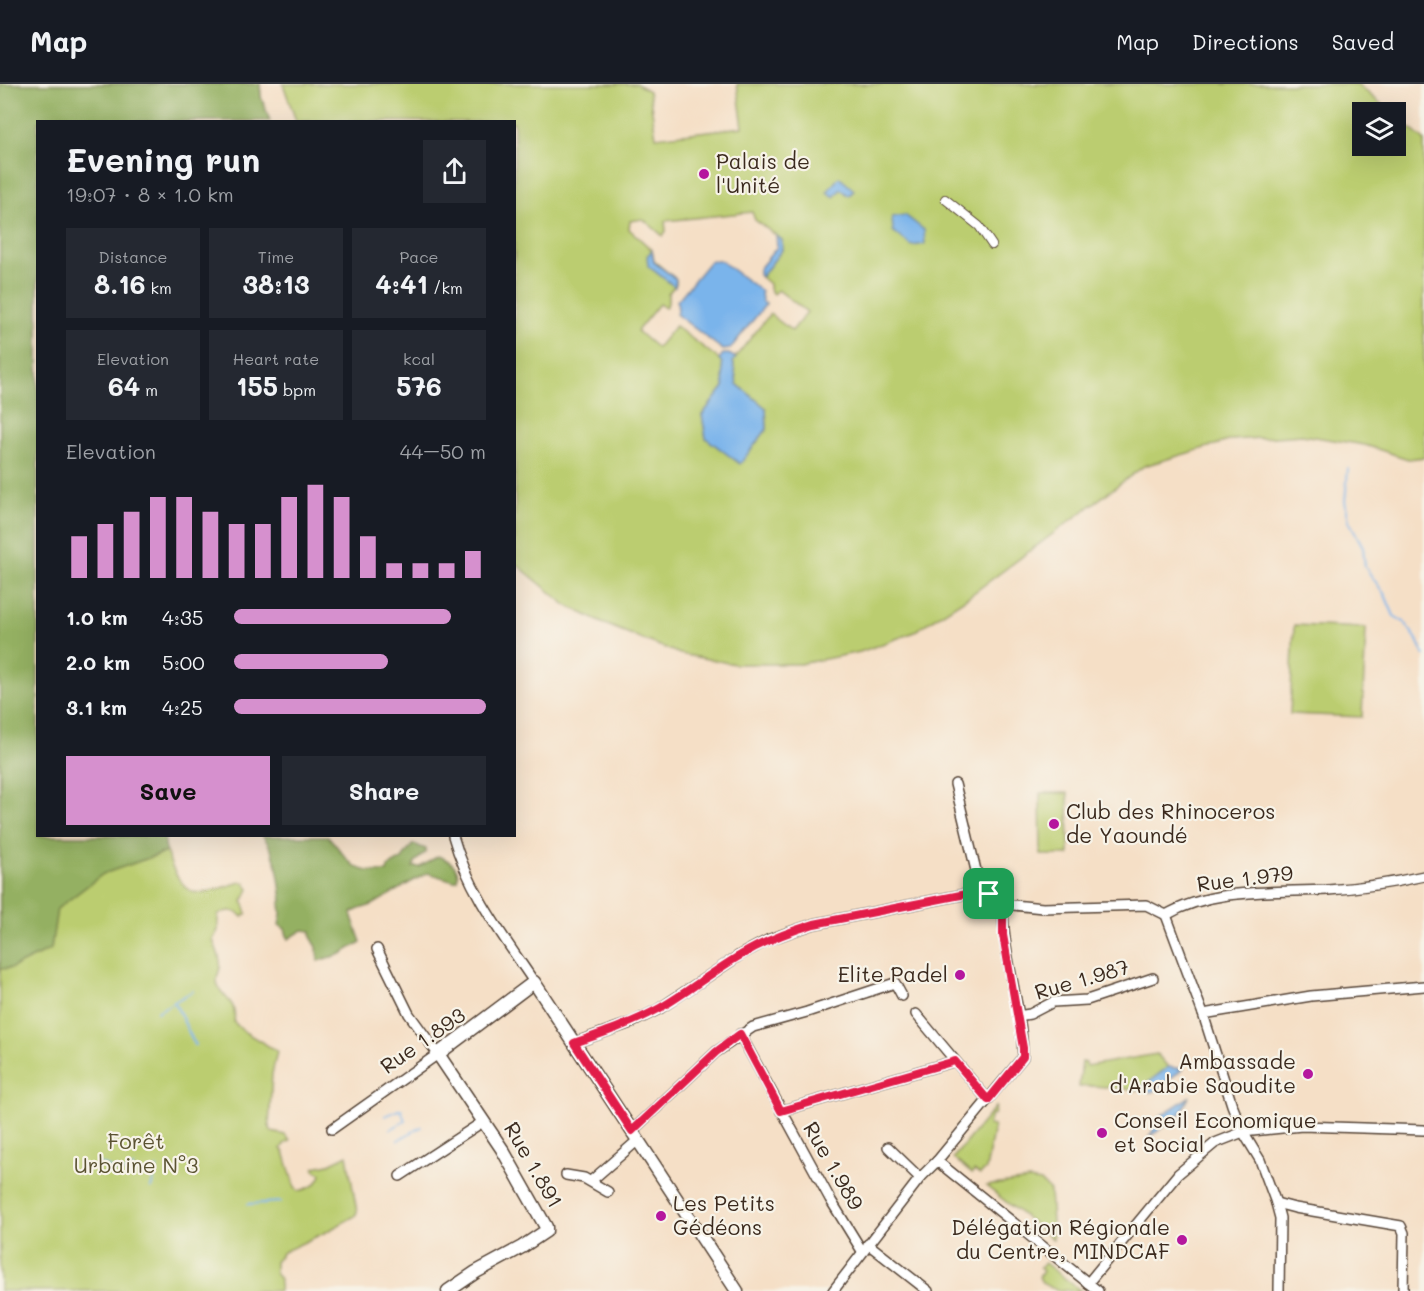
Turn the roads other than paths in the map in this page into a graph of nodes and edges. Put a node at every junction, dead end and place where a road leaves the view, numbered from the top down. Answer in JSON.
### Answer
{"nodes":[{"id":1,"x":945,"y":200,"type":"dead end"},
{"id":2,"x":992,"y":245,"type":"dead end"},
{"id":3,"x":955,"y":784,"type":"dead end"},
{"id":4,"x":453,"y":837,"type":"edge"},
{"id":5,"x":1424,"y":876,"type":"edge"},
{"id":6,"x":981,"y":891,"type":"junction"},
{"id":7,"x":1003,"y":904,"type":"junction"},
{"id":8,"x":1166,"y":915,"type":"junction"},
{"id":9,"x":377,"y":949,"type":"dead end"},
{"id":10,"x":1153,"y":978,"type":"dead end"},
{"id":11,"x":534,"y":982,"type":"junction"},
{"id":12,"x":1424,"y":986,"type":"edge"},
{"id":13,"x":902,"y":996,"type":"dead end"},
{"id":14,"x":916,"y":1014,"type":"dead end"},
{"id":15,"x":1203,"y":1014,"type":"junction"},
{"id":16,"x":1018,"y":1016,"type":"junction"},
{"id":17,"x":740,"y":1034,"type":"junction"},
{"id":18,"x":574,"y":1043,"type":"junction"},
{"id":19,"x":438,"y":1054,"type":"junction"},
{"id":20,"x":955,"y":1061,"type":"junction"},
{"id":21,"x":988,"y":1100,"type":"junction"},
{"id":22,"x":781,"y":1111,"type":"junction"},
{"id":23,"x":484,"y":1121,"type":"junction"},
{"id":24,"x":332,"y":1129,"type":"dead end"},
{"id":25,"x":1424,"y":1130,"type":"edge"},
{"id":26,"x":1243,"y":1132,"type":"junction"},
{"id":27,"x":635,"y":1136,"type":"junction"},
{"id":28,"x":888,"y":1147,"type":"dead end"},
{"id":29,"x":937,"y":1161,"type":"junction"},
{"id":30,"x":566,"y":1175,"type":"dead end"},
{"id":31,"x":400,"y":1176,"type":"dead end"},
{"id":32,"x":920,"y":1178,"type":"junction"},
{"id":33,"x":591,"y":1181,"type":"junction"},
{"id":34,"x":608,"y":1192,"type":"dead end"},
{"id":35,"x":1276,"y":1203,"type":"junction"},
{"id":36,"x":865,"y":1248,"type":"junction"},
{"id":37,"x":1088,"y":1283,"type":"junction"},
{"id":38,"x":448,"y":1291,"type":"edge"},
{"id":39,"x":737,"y":1291,"type":"edge"},
{"id":40,"x":833,"y":1291,"type":"edge"},
{"id":41,"x":928,"y":1291,"type":"edge"},
{"id":42,"x":1098,"y":1291,"type":"edge"},
{"id":43,"x":1279,"y":1291,"type":"edge"},
{"id":44,"x":1403,"y":1291,"type":"edge"}],
"edges":[{"from":1,"to":2,"type":"street"},
{"from":3,"to":6,"type":"street"},
{"from":4,"to":11,"type":"street"},
{"from":5,"to":8,"type":"street","name":"Rue 1.979"},
{"from":6,"to":7,"type":"street"},
{"from":6,"to":18,"type":"street"},
{"from":7,"to":8,"type":"street"},
{"from":7,"to":16,"type":"street"},
{"from":8,"to":15,"type":"street"},
{"from":9,"to":19,"type":"street"},
{"from":10,"to":16,"type":"street","name":"Rue 1.987"},
{"from":11,"to":18,"type":"street"},
{"from":11,"to":19,"type":"street","name":"Rue 1.893"},
{"from":12,"to":15,"type":"street"},
{"from":13,"to":17,"type":"street"},
{"from":14,"to":20,"type":"street"},
{"from":15,"to":26,"type":"street"},
{"from":16,"to":21,"type":"street","name":"Rue 1.987"},
{"from":17,"to":22,"type":"street","name":"Rue 1.989"},
{"from":17,"to":27,"type":"street"},
{"from":18,"to":27,"type":"street"},
{"from":19,"to":23,"type":"street","name":"Rue 1.891"},
{"from":19,"to":24,"type":"street","name":"Rue 1.893"},
{"from":20,"to":21,"type":"street"},
{"from":20,"to":22,"type":"street"},
{"from":21,"to":29,"type":"street","name":"Rue 1.987"},
{"from":22,"to":36,"type":"street","name":"Rue 1.989"},
{"from":23,"to":31,"type":"street"},
{"from":23,"to":38,"type":"street","name":"Rue 1.891"},
{"from":25,"to":26,"type":"street"},
{"from":26,"to":35,"type":"street"},
{"from":26,"to":37,"type":"street"},
{"from":27,"to":33,"type":"street"},
{"from":27,"to":39,"type":"street"},
{"from":28,"to":32,"type":"street"},
{"from":29,"to":32,"type":"street","name":"Rue 1.987"},
{"from":29,"to":37,"type":"street"},
{"from":30,"to":33,"type":"street"},
{"from":32,"to":36,"type":"street","name":"Rue 1.987"},
{"from":33,"to":34,"type":"street"},
{"from":35,"to":43,"type":"street"},
{"from":35,"to":44,"type":"street"},
{"from":36,"to":40,"type":"street"},
{"from":36,"to":41,"type":"street"},
{"from":37,"to":42,"type":"street"}]}
